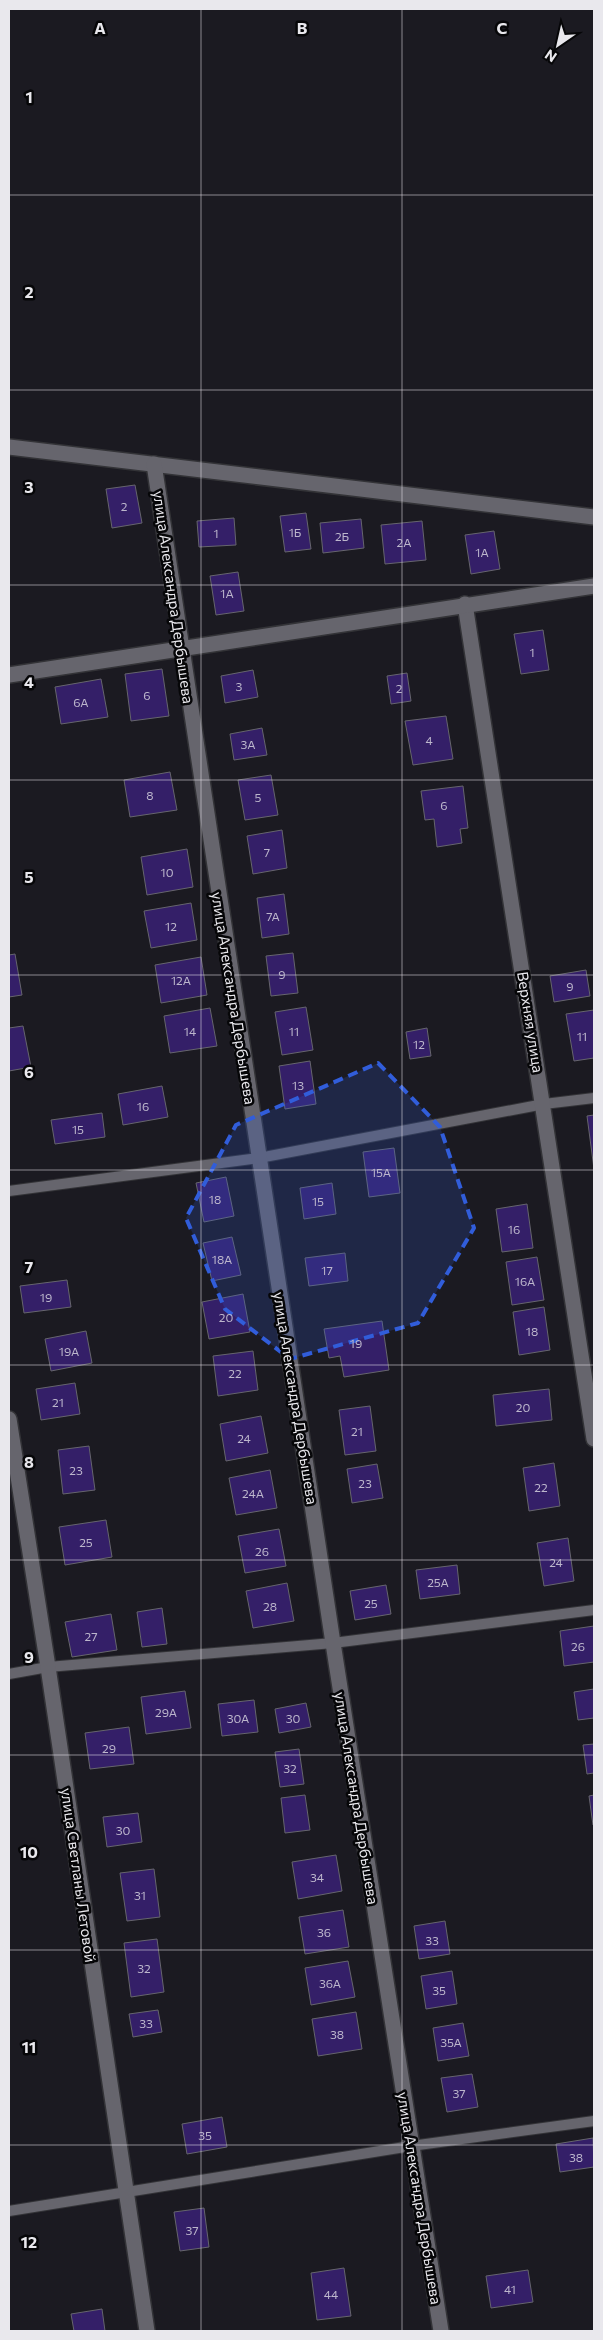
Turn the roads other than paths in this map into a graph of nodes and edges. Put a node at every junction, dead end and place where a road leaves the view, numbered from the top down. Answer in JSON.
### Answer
{"nodes":[{"id":1,"x":9,"y":447,"type":"edge"},
{"id":2,"x":154,"y":464,"type":"junction"},
{"id":3,"x":594,"y":517,"type":"edge"},
{"id":4,"x":594,"y":586,"type":"edge"},
{"id":5,"x":465,"y":604,"type":"junction"},
{"id":6,"x":181,"y":650,"type":"junction"},
{"id":7,"x":9,"y":675,"type":"edge"},
{"id":8,"x":594,"y":1098,"type":"edge"},
{"id":9,"x":544,"y":1104,"type":"junction"},
{"id":10,"x":259,"y":1158,"type":"junction"},
{"id":11,"x":9,"y":1191,"type":"edge"},
{"id":12,"x":9,"y":1419,"type":"edge"},
{"id":13,"x":594,"y":1439,"type":"edge"},
{"id":14,"x":594,"y":1610,"type":"edge"},
{"id":15,"x":333,"y":1644,"type":"junction"},
{"id":16,"x":48,"y":1667,"type":"junction"},
{"id":17,"x":9,"y":1674,"type":"edge"},
{"id":18,"x":594,"y":2121,"type":"edge"},
{"id":19,"x":411,"y":2146,"type":"junction"},
{"id":20,"x":126,"y":2193,"type":"junction"},
{"id":21,"x":9,"y":2211,"type":"edge"},
{"id":22,"x":147,"y":2331,"type":"edge"},
{"id":23,"x":441,"y":2331,"type":"edge"}],
"edges":[{"from":1,"to":2,"type":"street"},
{"from":2,"to":3,"type":"street"},
{"from":2,"to":6,"type":"street","name":"улица Александра Дербышева"},
{"from":4,"to":5,"type":"street"},
{"from":5,"to":6,"type":"street"},
{"from":5,"to":9,"type":"street","name":"Верхняя улица"},
{"from":6,"to":7,"type":"street"},
{"from":6,"to":10,"type":"street","name":"улица Александра Дербышева"},
{"from":8,"to":9,"type":"lane"},
{"from":9,"to":10,"type":"lane"},
{"from":9,"to":13,"type":"street","name":"Верхняя улица"},
{"from":10,"to":11,"type":"lane"},
{"from":10,"to":15,"type":"street","name":"улица Александра Дербышева"},
{"from":12,"to":16,"type":"street","name":"улица Светланы Летовой"},
{"from":14,"to":15,"type":"lane"},
{"from":15,"to":16,"type":"lane"},
{"from":15,"to":19,"type":"street","name":"улица Александра Дербышева"},
{"from":16,"to":17,"type":"lane"},
{"from":16,"to":20,"type":"street","name":"улица Светланы Летовой"},
{"from":18,"to":19,"type":"lane"},
{"from":19,"to":20,"type":"lane"},
{"from":19,"to":23,"type":"street","name":"улица Александра Дербышева"},
{"from":20,"to":21,"type":"lane"},
{"from":20,"to":22,"type":"street","name":"улица Светланы Летовой"}]}
